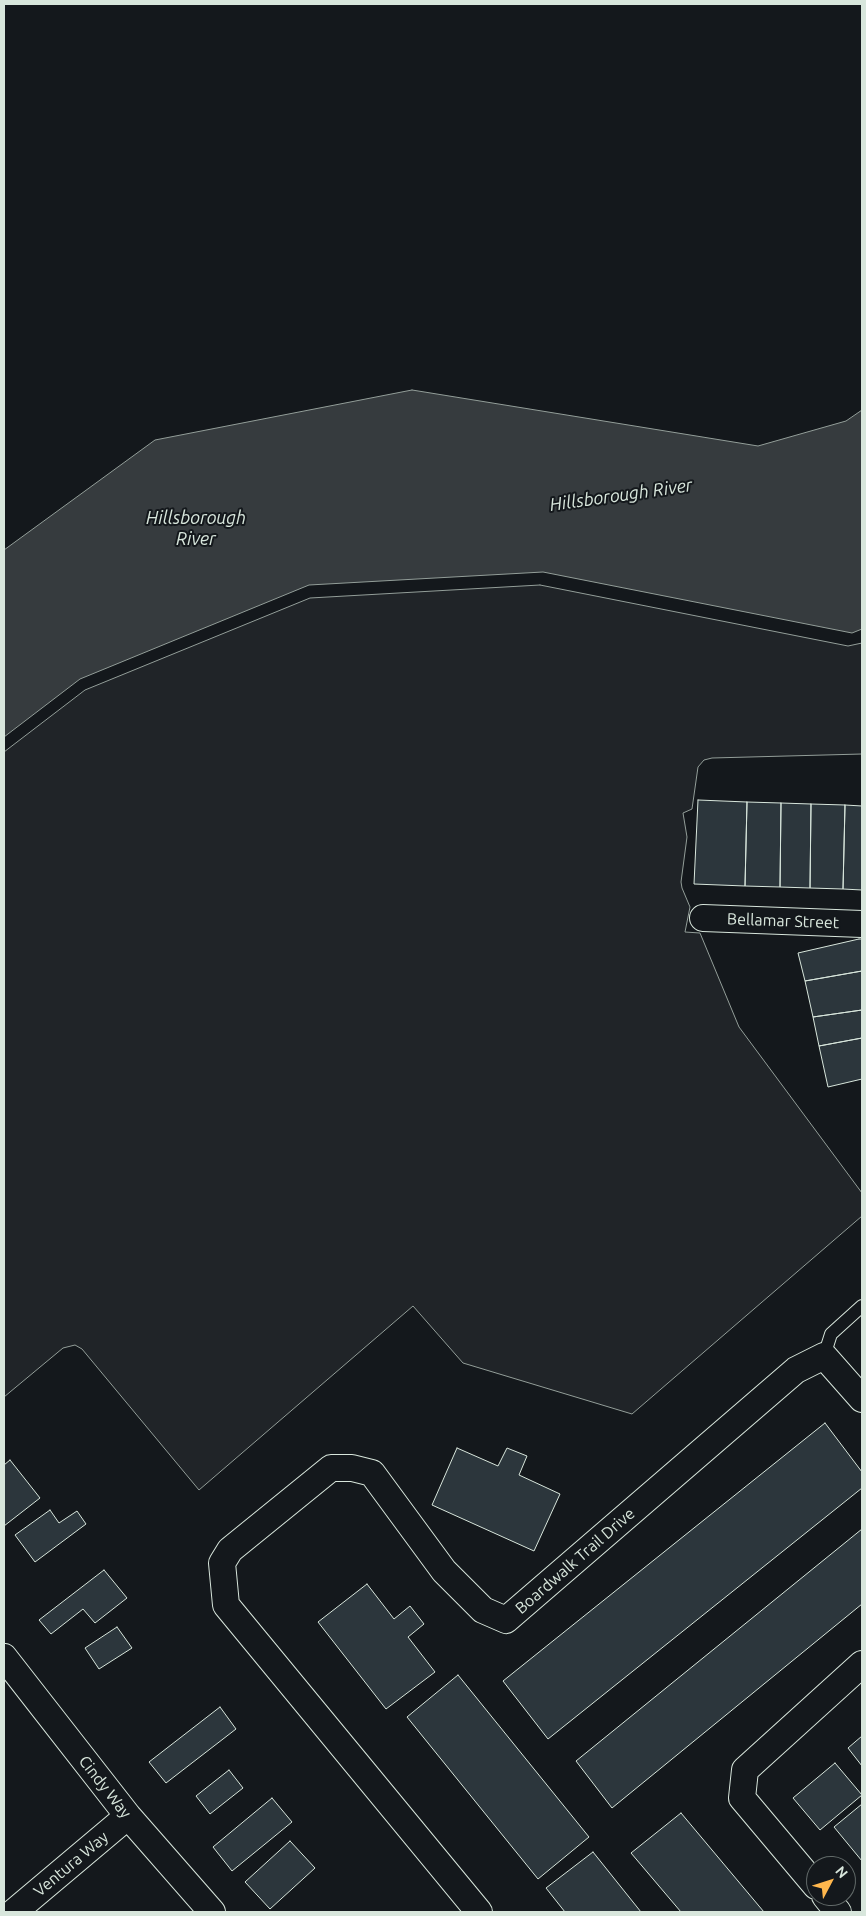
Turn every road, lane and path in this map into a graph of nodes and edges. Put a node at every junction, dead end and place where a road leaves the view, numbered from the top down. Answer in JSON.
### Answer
{"nodes":[{"id":1,"x":703,"y":918,"type":"dead end"},
{"id":2,"x":862,"y":924,"type":"edge"},
{"id":3,"x":862,"y":1306,"type":"edge"},
{"id":4,"x":824,"y":1356,"type":"junction"},
{"id":5,"x":862,"y":1399,"type":"edge"},
{"id":6,"x":4,"y":1657,"type":"edge"},
{"id":7,"x":862,"y":1664,"type":"edge"},
{"id":8,"x":128,"y":1816,"type":"junction"},
{"id":9,"x":806,"y":1874,"type":"edge"},
{"id":10,"x":14,"y":1912,"type":"edge"},
{"id":11,"x":212,"y":1912,"type":"edge"},
{"id":12,"x":479,"y":1912,"type":"edge"}],
"edges":[{"from":1,"to":2,"type":"street","name":"Bellamar Street"},
{"from":3,"to":4,"type":"lane"},
{"from":4,"to":5,"type":"street"},
{"from":4,"to":12,"type":"street","name":"Boardwalk Trail Drive"},
{"from":6,"to":8,"type":"street","name":"Cindy Way"},
{"from":7,"to":9,"type":"street"},
{"from":8,"to":10,"type":"street","name":"Ventura Way"},
{"from":8,"to":11,"type":"street","name":"Cindy Way"}]}
